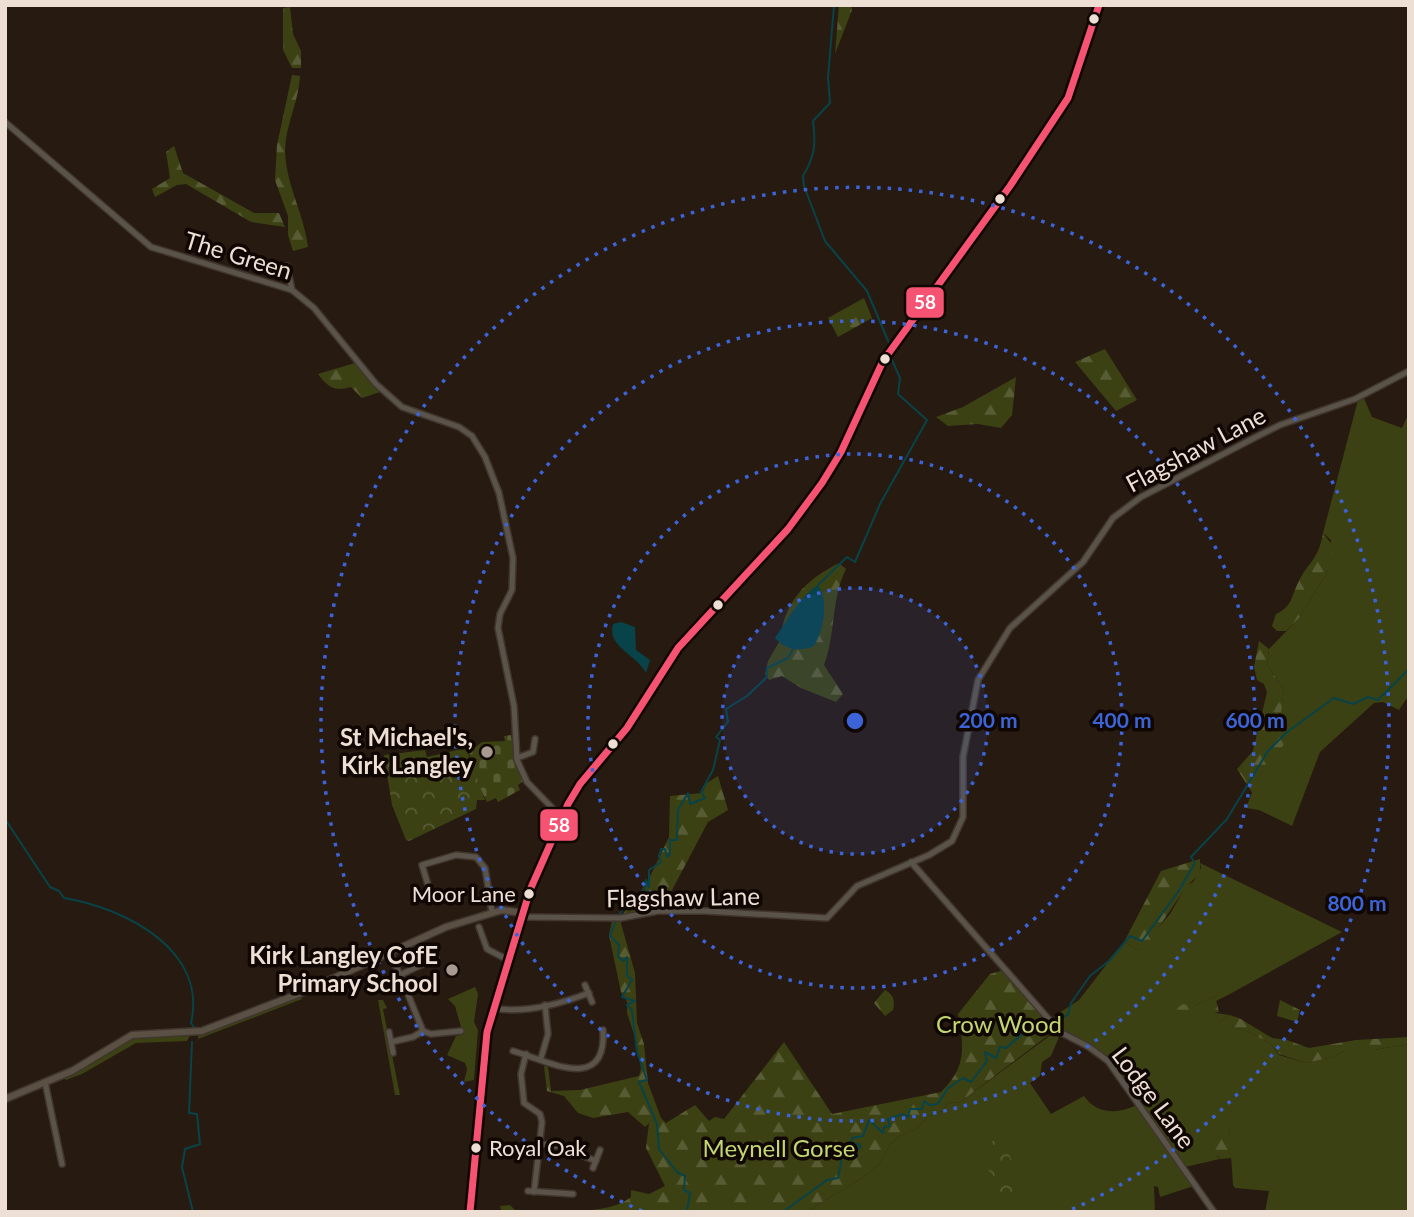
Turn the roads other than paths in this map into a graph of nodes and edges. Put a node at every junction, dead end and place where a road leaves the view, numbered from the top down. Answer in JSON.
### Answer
{"nodes":[{"id":1,"x":1099,"y":5,"type":"edge"},
{"id":2,"x":5,"y":122,"type":"edge"},
{"id":3,"x":286,"y":266,"type":"dead end"},
{"id":4,"x":292,"y":290,"type":"junction"},
{"id":5,"x":1409,"y":371,"type":"edge"},
{"id":6,"x":535,"y":739,"type":"dead end"},
{"id":7,"x":533,"y":752,"type":"junction"},
{"id":8,"x":540,"y":755,"type":"dead end"},
{"id":9,"x":517,"y":758,"type":"junction"},
{"id":10,"x":562,"y":818,"type":"junction"},
{"id":11,"x":911,"y":862,"type":"junction"},
{"id":12,"x":428,"y":885,"type":"dead end"},
{"id":13,"x":492,"y":912,"type":"junction"},
{"id":14,"x":521,"y":915,"type":"junction"},
{"id":15,"x":479,"y":927,"type":"dead end"},
{"id":16,"x":390,"y":953,"type":"junction"},
{"id":17,"x":436,"y":958,"type":"dead end"},
{"id":18,"x":508,"y":960,"type":"junction"},
{"id":19,"x":400,"y":975,"type":"junction"},
{"id":20,"x":585,"y":985,"type":"dead end"},
{"id":21,"x":589,"y":993,"type":"junction"},
{"id":22,"x":592,"y":1002,"type":"dead end"},
{"id":23,"x":545,"y":1005,"type":"junction"},
{"id":24,"x":493,"y":1008,"type":"junction"},
{"id":25,"x":603,"y":1030,"type":"dead end"},
{"id":26,"x":423,"y":1031,"type":"junction"},
{"id":27,"x":461,"y":1031,"type":"dead end"},
{"id":28,"x":389,"y":1032,"type":"dead end"},
{"id":29,"x":450,"y":1033,"type":"junction"},
{"id":30,"x":390,"y":1041,"type":"junction"},
{"id":31,"x":451,"y":1042,"type":"dead end"},
{"id":32,"x":513,"y":1051,"type":"dead end"},
{"id":33,"x":393,"y":1053,"type":"dead end"},
{"id":34,"x":526,"y":1054,"type":"junction"},
{"id":35,"x":541,"y":1058,"type":"junction"},
{"id":36,"x":562,"y":1058,"type":"dead end"},
{"id":37,"x":559,"y":1067,"type":"junction"},
{"id":38,"x":45,"y":1082,"type":"junction"},
{"id":39,"x":5,"y":1099,"type":"edge"},
{"id":40,"x":540,"y":1144,"type":"junction"},
{"id":41,"x":600,"y":1150,"type":"dead end"},
{"id":42,"x":596,"y":1161,"type":"junction"},
{"id":43,"x":62,"y":1164,"type":"dead end"},
{"id":44,"x":593,"y":1168,"type":"dead end"},
{"id":45,"x":566,"y":1205,"type":"dead end"},
{"id":46,"x":470,"y":1212,"type":"edge"},
{"id":47,"x":1214,"y":1212,"type":"edge"}],
"edges":[{"from":1,"to":10,"type":"highway"},
{"from":2,"to":4,"type":"street","name":"The Green"},
{"from":3,"to":4,"type":"street"},
{"from":4,"to":9,"type":"street","name":"The Green"},
{"from":5,"to":11,"type":"street","name":"Flagshaw Lane"},
{"from":6,"to":7,"type":"street"},
{"from":7,"to":8,"type":"street"},
{"from":7,"to":9,"type":"street"},
{"from":9,"to":10,"type":"street"},
{"from":10,"to":14,"type":"highway"},
{"from":11,"to":14,"type":"street","name":"Flagshaw Lane"},
{"from":11,"to":47,"type":"street","name":"Lodge Lane"},
{"from":12,"to":13,"type":"street"},
{"from":13,"to":14,"type":"main road"},
{"from":13,"to":16,"type":"main road"},
{"from":14,"to":18,"type":"highway"},
{"from":15,"to":18,"type":"street"},
{"from":16,"to":19,"type":"street"},
{"from":16,"to":38,"type":"main road"},
{"from":17,"to":19,"type":"street"},
{"from":18,"to":24,"type":"highway"},
{"from":19,"to":26,"type":"street"},
{"from":20,"to":21,"type":"street"},
{"from":21,"to":22,"type":"street"},
{"from":21,"to":23,"type":"street"},
{"from":23,"to":24,"type":"street"},
{"from":23,"to":35,"type":"street"},
{"from":24,"to":46,"type":"highway"},
{"from":25,"to":37,"type":"street"},
{"from":26,"to":29,"type":"street"},
{"from":26,"to":30,"type":"street"},
{"from":27,"to":29,"type":"street"},
{"from":28,"to":30,"type":"street"},
{"from":29,"to":31,"type":"street"},
{"from":30,"to":33,"type":"street"},
{"from":32,"to":34,"type":"street"},
{"from":34,"to":35,"type":"street"},
{"from":34,"to":40,"type":"street"},
{"from":35,"to":37,"type":"street"},
{"from":36,"to":37,"type":"street"},
{"from":38,"to":39,"type":"main road"},
{"from":38,"to":43,"type":"street"},
{"from":40,"to":42,"type":"street"},
{"from":40,"to":45,"type":"street"},
{"from":41,"to":42,"type":"street"},
{"from":42,"to":44,"type":"street"}]}
